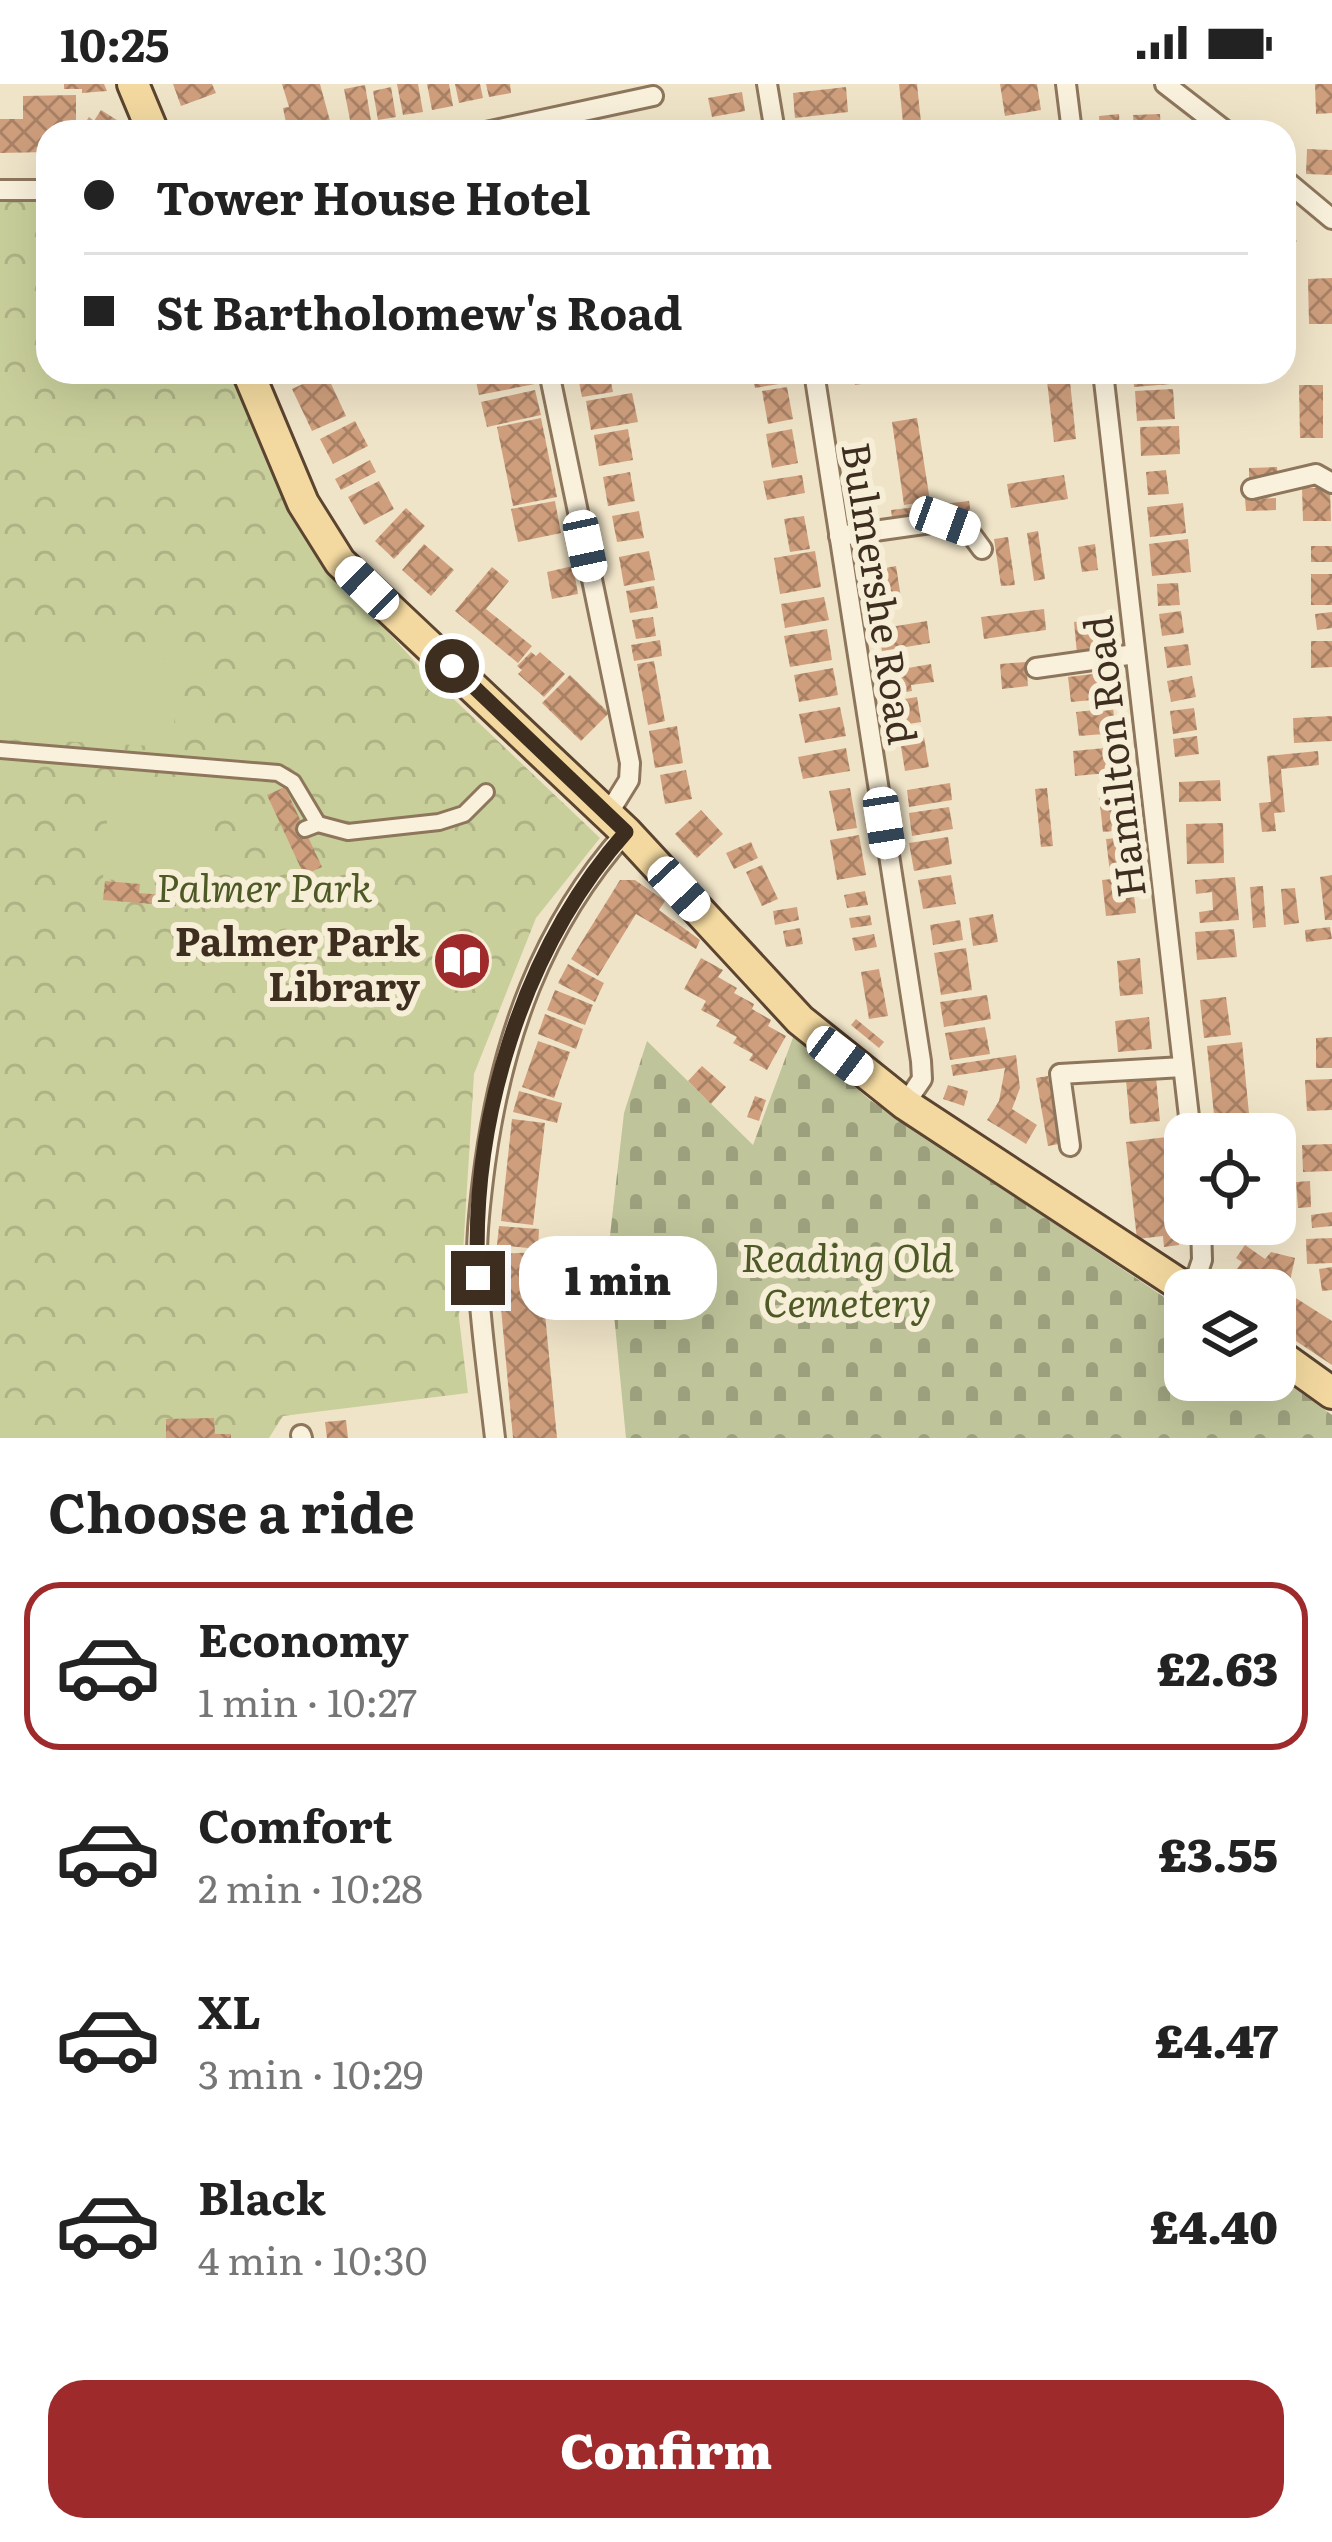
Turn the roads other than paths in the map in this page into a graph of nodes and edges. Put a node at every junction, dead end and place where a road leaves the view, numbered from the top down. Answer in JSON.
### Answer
{"nodes":[{"id":1,"x":133,"y":84,"type":"edge"},
{"id":2,"x":767,"y":84,"type":"edge"},
{"id":3,"x":1066,"y":84,"type":"edge"},
{"id":4,"x":1165,"y":84,"type":"edge"},
{"id":5,"x":653,"y":96,"type":"dead end"},
{"id":6,"x":148,"y":120,"type":"edge"},
{"id":7,"x":545,"y":120,"type":"edge"},
{"id":8,"x":773,"y":120,"type":"edge"},
{"id":9,"x":1070,"y":120,"type":"edge"},
{"id":10,"x":1212,"y":120,"type":"edge"},
{"id":11,"x":1296,"y":189,"type":"edge"},
{"id":12,"x":0,"y":190,"type":"edge"},
{"id":13,"x":36,"y":190,"type":"edge"},
{"id":14,"x":1332,"y":219,"type":"edge"},
{"id":15,"x":253,"y":384,"type":"edge"},
{"id":16,"x":551,"y":384,"type":"edge"},
{"id":17,"x":816,"y":384,"type":"edge"},
{"id":18,"x":1104,"y":384,"type":"edge"},
{"id":19,"x":1332,"y":483,"type":"edge"},
{"id":20,"x":1252,"y":489,"type":"dead end"},
{"id":21,"x":838,"y":536,"type":"junction"},
{"id":22,"x":982,"y":549,"type":"dead end"},
{"id":23,"x":1135,"y":654,"type":"junction"},
{"id":24,"x":1036,"y":668,"type":"dead end"},
{"id":25,"x":0,"y":749,"type":"edge"},
{"id":26,"x":485,"y":792,"type":"dead end"},
{"id":27,"x":617,"y":823,"type":"junction"},
{"id":28,"x":1183,"y":1067,"type":"junction"},
{"id":29,"x":905,"y":1104,"type":"junction"},
{"id":30,"x":1188,"y":1113,"type":"edge"},
{"id":31,"x":1070,"y":1146,"type":"dead end"},
{"id":32,"x":1164,"y":1273,"type":"edge"},
{"id":33,"x":1296,"y":1367,"type":"edge"},
{"id":34,"x":1332,"y":1393,"type":"edge"},
{"id":35,"x":495,"y":1438,"type":"edge"}],
"edges":[{"from":1,"to":6,"type":"main road"},
{"from":2,"to":8,"type":"street"},
{"from":3,"to":9,"type":"street"},
{"from":4,"to":10,"type":"street"},
{"from":5,"to":7,"type":"street"},
{"from":11,"to":14,"type":"street"},
{"from":12,"to":13,"type":"street"},
{"from":15,"to":27,"type":"main road"},
{"from":16,"to":27,"type":"street"},
{"from":17,"to":21,"type":"street","name":"Bulmershe Road"},
{"from":18,"to":23,"type":"street","name":"Hamilton Road"},
{"from":19,"to":20,"type":"street"},
{"from":21,"to":22,"type":"street"},
{"from":21,"to":29,"type":"street","name":"Bulmershe Road"},
{"from":23,"to":24,"type":"street"},
{"from":23,"to":28,"type":"street","name":"Hamilton Road"},
{"from":25,"to":26,"type":"street"},
{"from":27,"to":29,"type":"main road"},
{"from":27,"to":35,"type":"street"},
{"from":28,"to":30,"type":"street","name":"Hamilton Road"},
{"from":28,"to":31,"type":"street"},
{"from":29,"to":32,"type":"main road"},
{"from":33,"to":34,"type":"main road"}]}
